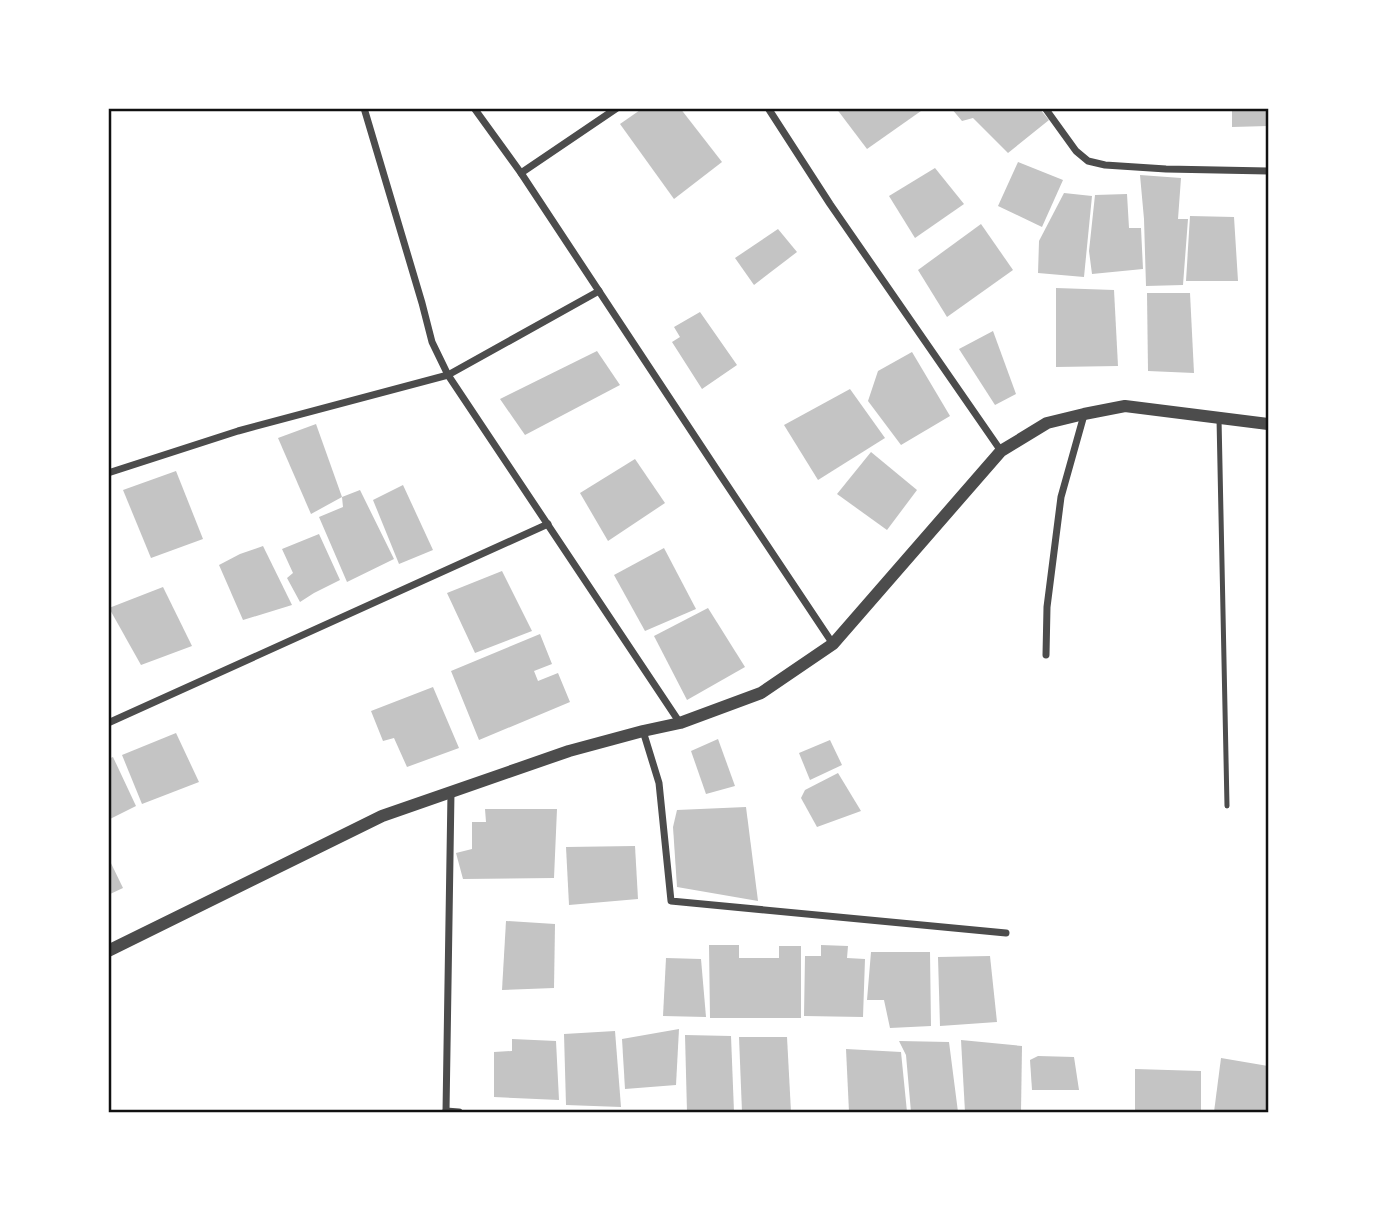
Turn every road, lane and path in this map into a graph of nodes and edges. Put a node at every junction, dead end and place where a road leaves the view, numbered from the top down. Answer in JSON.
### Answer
{"nodes":[{"id":1,"x":364,"y":108,"type":"edge"},
{"id":2,"x":474,"y":108,"type":"edge"},
{"id":3,"x":617,"y":108,"type":"edge"},
{"id":4,"x":768,"y":108,"type":"edge"},
{"id":5,"x":1045,"y":108,"type":"edge"},
{"id":6,"x":1269,"y":171,"type":"edge"},
{"id":7,"x":521,"y":173,"type":"junction"},
{"id":8,"x":598,"y":291,"type":"junction"},
{"id":9,"x":448,"y":375,"type":"junction"},
{"id":10,"x":1084,"y":414,"type":"junction"},
{"id":11,"x":1219,"y":418,"type":"junction"},
{"id":12,"x":1269,"y":424,"type":"edge"},
{"id":13,"x":1001,"y":451,"type":"junction"},
{"id":14,"x":108,"y":473,"type":"edge"},
{"id":15,"x":548,"y":524,"type":"junction"},
{"id":16,"x":834,"y":644,"type":"junction"},
{"id":17,"x":1046,"y":655,"type":"dead end"},
{"id":18,"x":108,"y":723,"type":"edge"},
{"id":19,"x":680,"y":723,"type":"junction"},
{"id":20,"x":643,"y":730,"type":"junction"},
{"id":21,"x":451,"y":791,"type":"junction"},
{"id":22,"x":1227,"y":806,"type":"dead end"},
{"id":23,"x":1006,"y":933,"type":"dead end"},
{"id":24,"x":108,"y":951,"type":"edge"},
{"id":25,"x":446,"y":1112,"type":"edge"},
{"id":26,"x":459,"y":1112,"type":"edge"}],
"edges":[{"from":1,"to":9,"type":"street"},
{"from":2,"to":7,"type":"street"},
{"from":3,"to":7,"type":"street"},
{"from":4,"to":13,"type":"street"},
{"from":5,"to":6,"type":"street"},
{"from":7,"to":8,"type":"street"},
{"from":8,"to":9,"type":"street"},
{"from":8,"to":16,"type":"street"},
{"from":9,"to":14,"type":"street"},
{"from":9,"to":15,"type":"street"},
{"from":10,"to":11,"type":"street"},
{"from":10,"to":13,"type":"street"},
{"from":10,"to":17,"type":"street"},
{"from":11,"to":12,"type":"street"},
{"from":11,"to":22,"type":"lane"},
{"from":13,"to":16,"type":"street"},
{"from":15,"to":18,"type":"street"},
{"from":15,"to":19,"type":"street"},
{"from":16,"to":19,"type":"street"},
{"from":19,"to":20,"type":"street"},
{"from":20,"to":21,"type":"street"},
{"from":20,"to":23,"type":"street"},
{"from":21,"to":24,"type":"street"},
{"from":21,"to":25,"type":"street"},
{"from":25,"to":26,"type":"street"}]}
